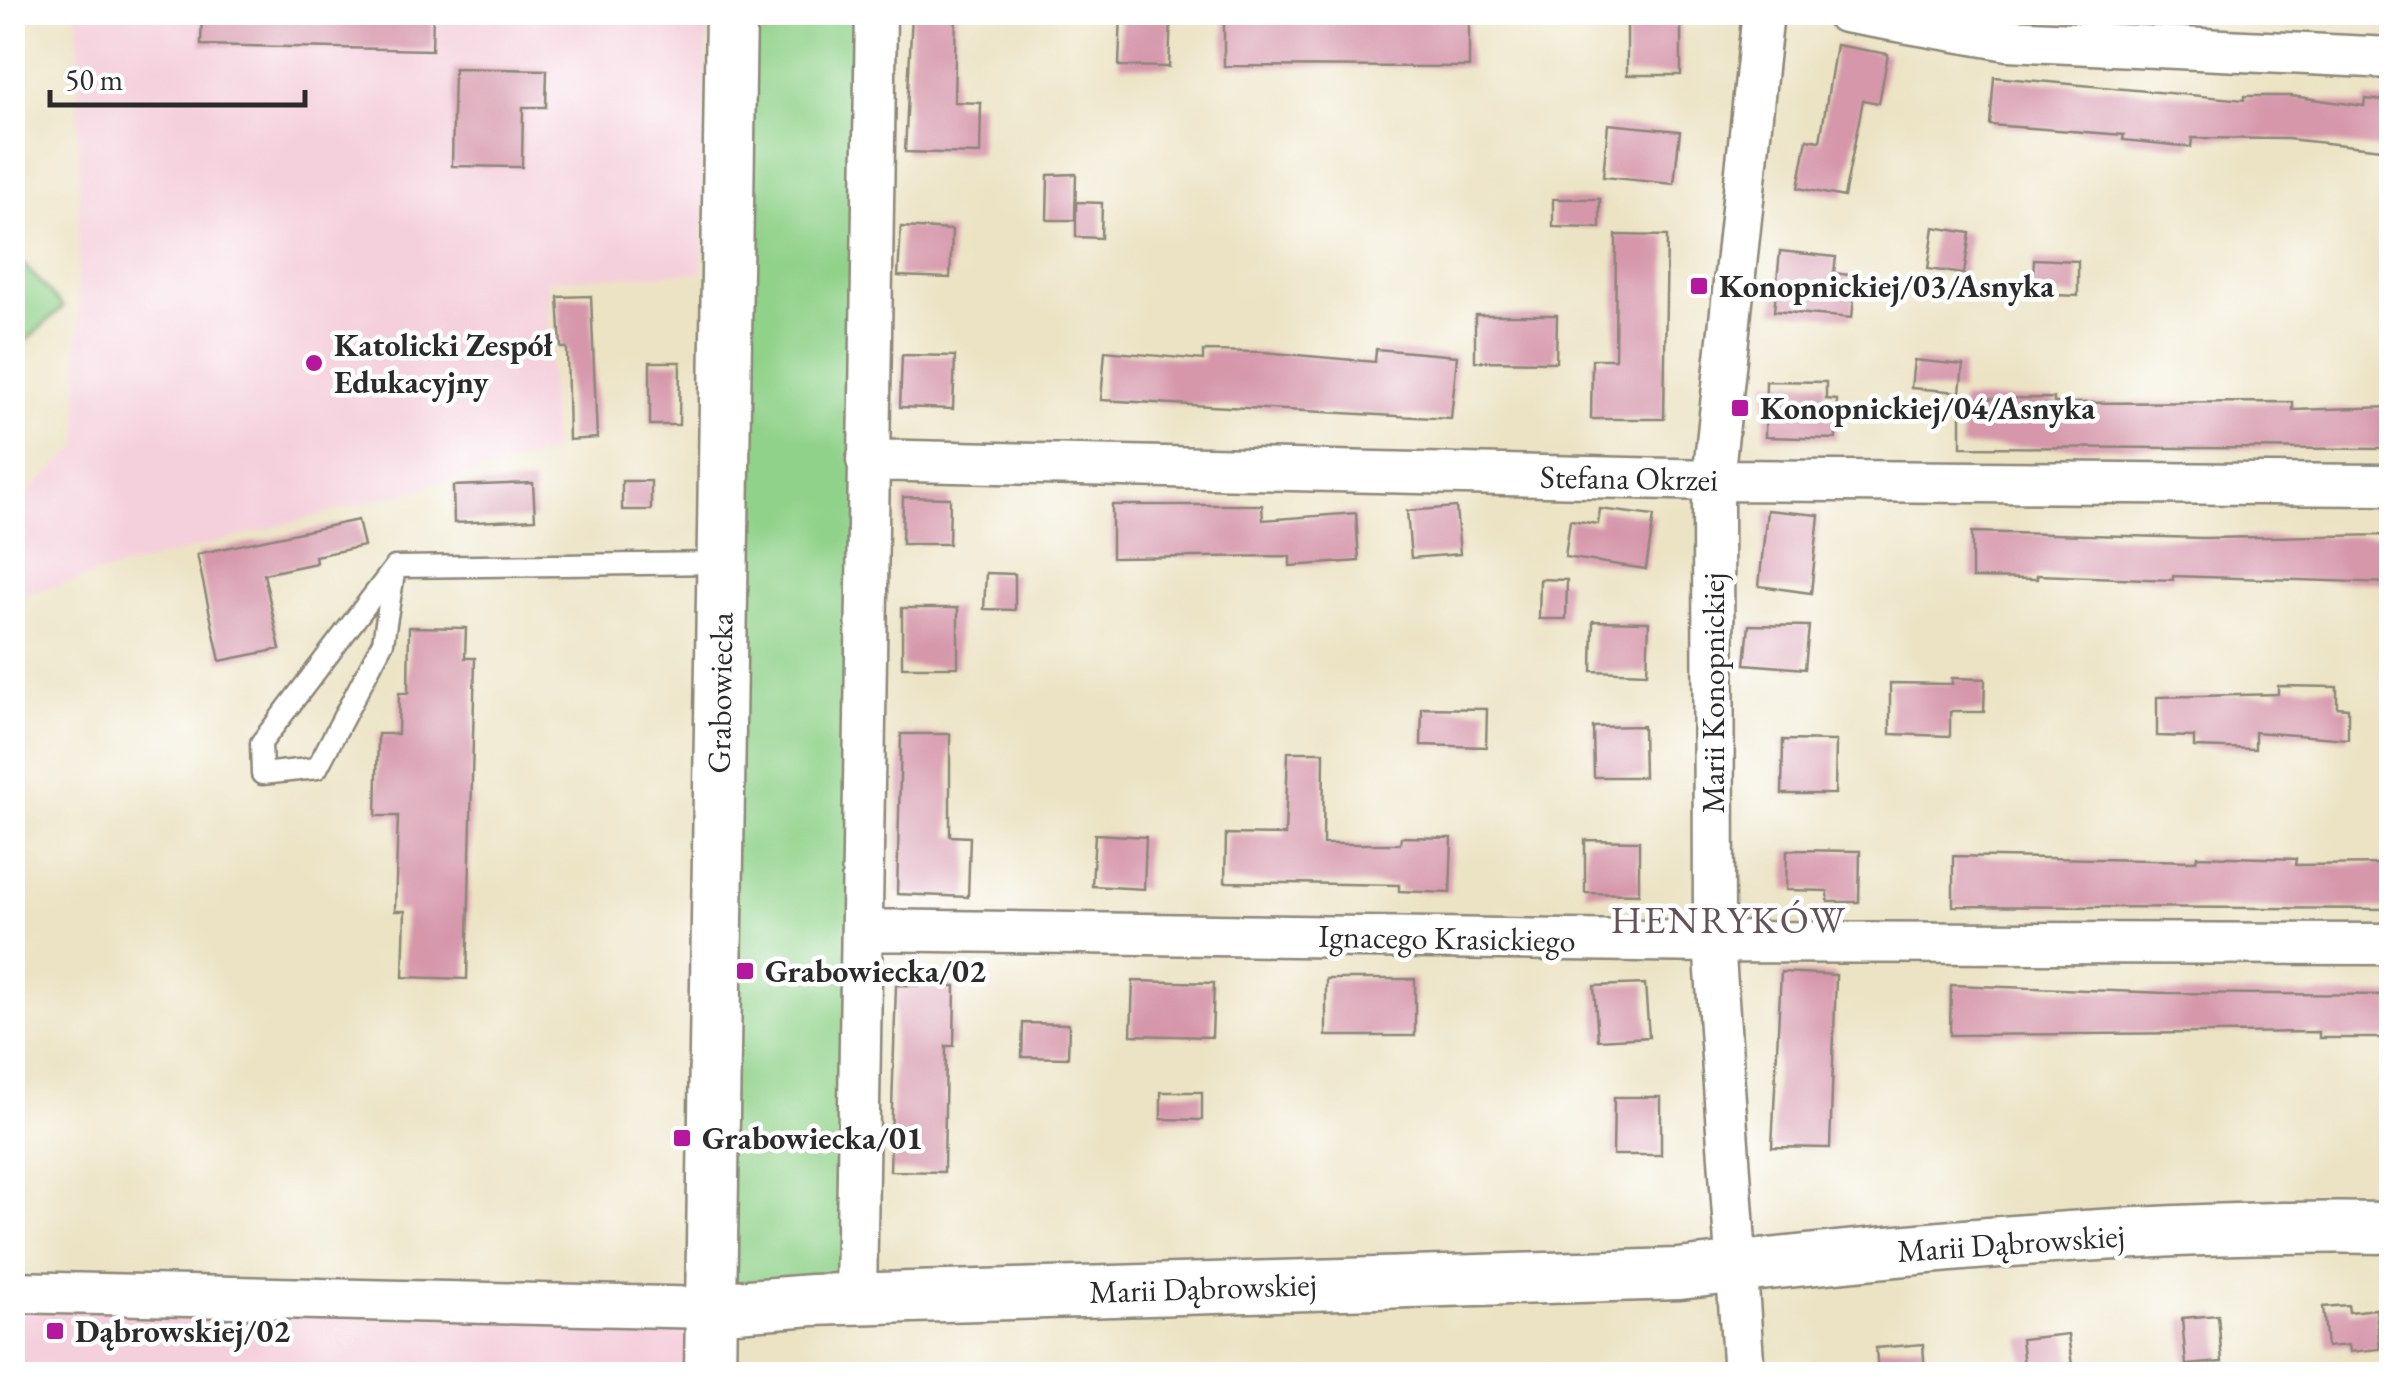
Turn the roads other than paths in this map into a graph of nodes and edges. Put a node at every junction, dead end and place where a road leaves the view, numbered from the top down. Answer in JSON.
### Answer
{"nodes":[{"id":1,"x":730,"y":12,"type":"edge"},
{"id":2,"x":876,"y":12,"type":"edge"},
{"id":3,"x":1763,"y":12,"type":"edge"},
{"id":4,"x":1846,"y":12,"type":"edge"},
{"id":5,"x":2392,"y":58,"type":"edge"},
{"id":6,"x":867,"y":460,"type":"junction"},
{"id":7,"x":1712,"y":480,"type":"junction"},
{"id":8,"x":2392,"y":485,"type":"edge"},
{"id":9,"x":722,"y":564,"type":"junction"},
{"id":10,"x":395,"y":567,"type":"junction"},
{"id":11,"x":863,"y":930,"type":"junction"},
{"id":12,"x":1714,"y":942,"type":"junction"},
{"id":13,"x":2392,"y":944,"type":"edge"},
{"id":14,"x":2392,"y":1228,"type":"edge"},
{"id":15,"x":1737,"y":1265,"type":"junction"},
{"id":16,"x":12,"y":1292,"type":"edge"},
{"id":17,"x":856,"y":1299,"type":"junction"},
{"id":18,"x":710,"y":1308,"type":"junction"},
{"id":19,"x":710,"y":1374,"type":"edge"},
{"id":20,"x":1744,"y":1374,"type":"edge"}],
"edges":[{"from":1,"to":9,"type":"street","name":"Grabowiecka"},
{"from":2,"to":6,"type":"street"},
{"from":3,"to":7,"type":"street","name":"Marii Konopnickiej"},
{"from":4,"to":5,"type":"street"},
{"from":6,"to":7,"type":"street","name":"Stefana Okrzei"},
{"from":6,"to":11,"type":"street"},
{"from":7,"to":8,"type":"street","name":"Stefana Okrzei"},
{"from":7,"to":12,"type":"street","name":"Marii Konopnickiej"},
{"from":9,"to":10,"type":"lane"},
{"from":9,"to":18,"type":"street","name":"Grabowiecka"},
{"from":10,"to":10,"type":"lane"},
{"from":11,"to":12,"type":"street","name":"Ignacego Krasickiego"},
{"from":11,"to":17,"type":"street"},
{"from":12,"to":13,"type":"street","name":"Ignacego Krasickiego"},
{"from":12,"to":15,"type":"street","name":"Marii Konopnickiej"},
{"from":14,"to":15,"type":"street","name":"Marii Dąbrowskiej"},
{"from":15,"to":17,"type":"street","name":"Marii Dąbrowskiej"},
{"from":15,"to":20,"type":"street","name":"Marii Konopnickiej"},
{"from":16,"to":18,"type":"street","name":"Marii Dąbrowskiej"},
{"from":17,"to":18,"type":"street","name":"Marii Dąbrowskiej"},
{"from":18,"to":19,"type":"street","name":"Grabowiecka"}]}
